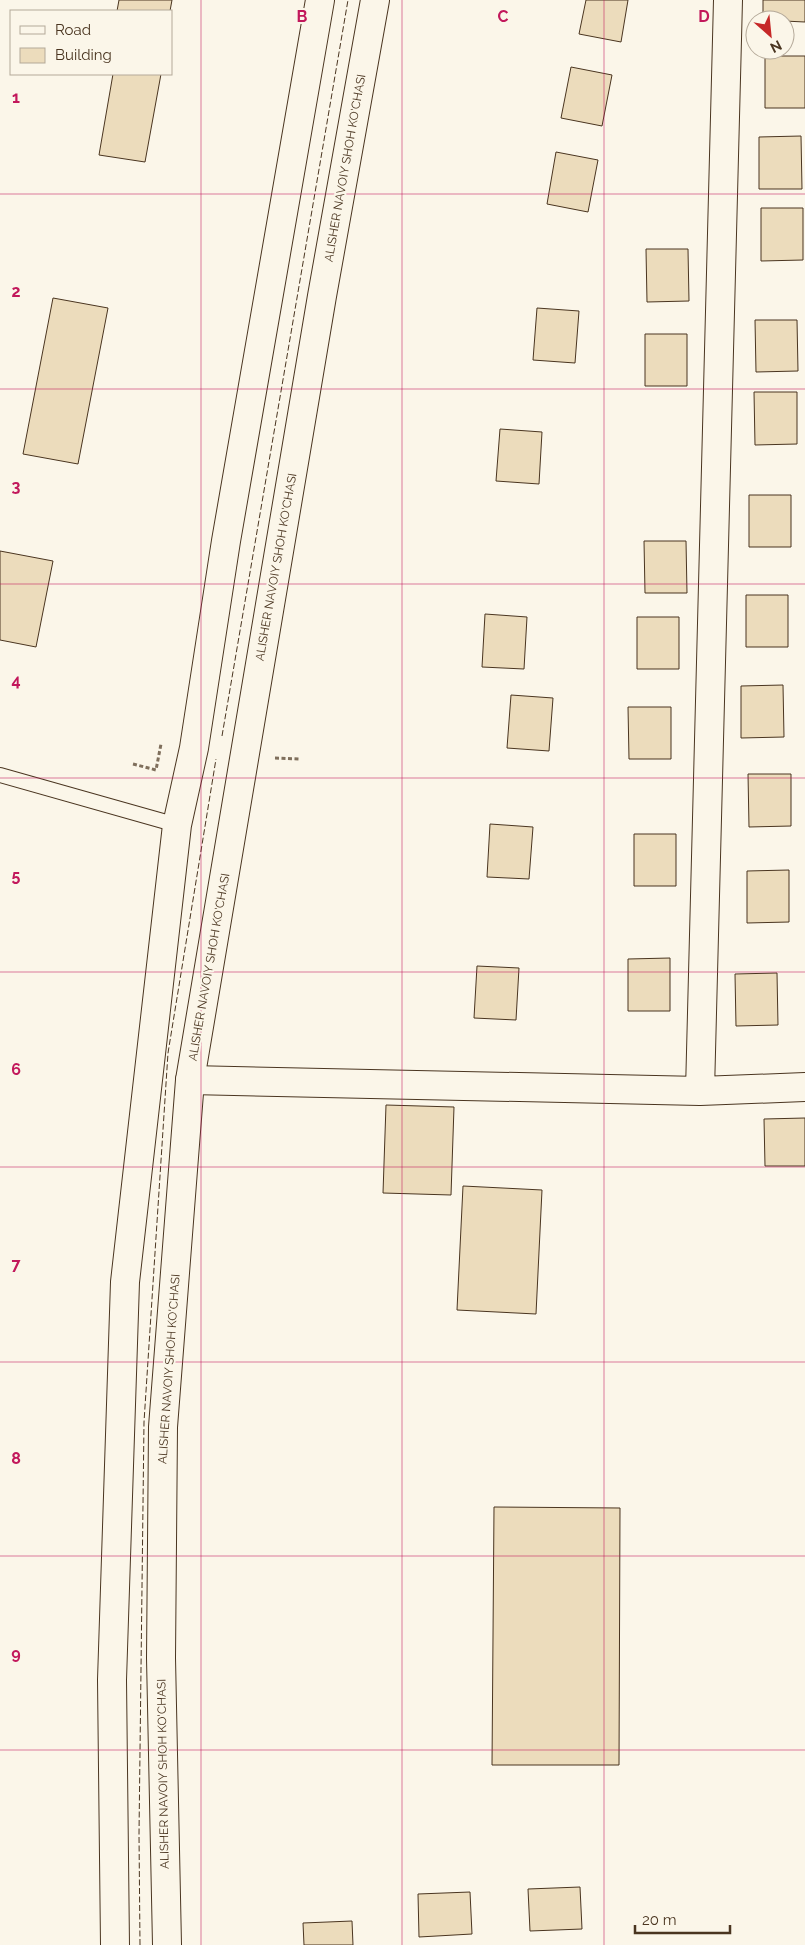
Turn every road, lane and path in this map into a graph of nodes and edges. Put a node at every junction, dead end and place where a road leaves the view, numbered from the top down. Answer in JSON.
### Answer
{"nodes":[{"id":1,"x":320,"y":0,"type":"edge"},
{"id":2,"x":375,"y":0,"type":"edge"},
{"id":3,"x":728,"y":0,"type":"edge"},
{"id":4,"x":161,"y":744,"type":"dead end"},
{"id":5,"x":272,"y":758,"type":"dead end"},
{"id":6,"x":299,"y":760,"type":"dead end"},
{"id":7,"x":133,"y":764,"type":"dead end"},
{"id":8,"x":0,"y":776,"type":"edge"},
{"id":9,"x":177,"y":825,"type":"junction"},
{"id":10,"x":190,"y":1080,"type":"junction"},
{"id":11,"x":805,"y":1087,"type":"edge"},
{"id":12,"x":700,"y":1091,"type":"junction"},
{"id":13,"x":115,"y":1945,"type":"edge"},
{"id":14,"x":166,"y":1945,"type":"edge"}],
"edges":[{"from":1,"to":9,"type":"main road"},
{"from":2,"to":10,"type":"main road","name":"ALISHER NAVOIY SHOH KO'CHASI"},
{"from":3,"to":12,"type":"main road"},
{"from":4,"to":7,"type":"path"},
{"from":5,"to":6,"type":"path"},
{"from":8,"to":9,"type":"lane"},
{"from":9,"to":13,"type":"main road"},
{"from":10,"to":12,"type":"main road"},
{"from":10,"to":14,"type":"main road","name":"ALISHER NAVOIY SHOH KO'CHASI"},
{"from":11,"to":12,"type":"main road"}]}
